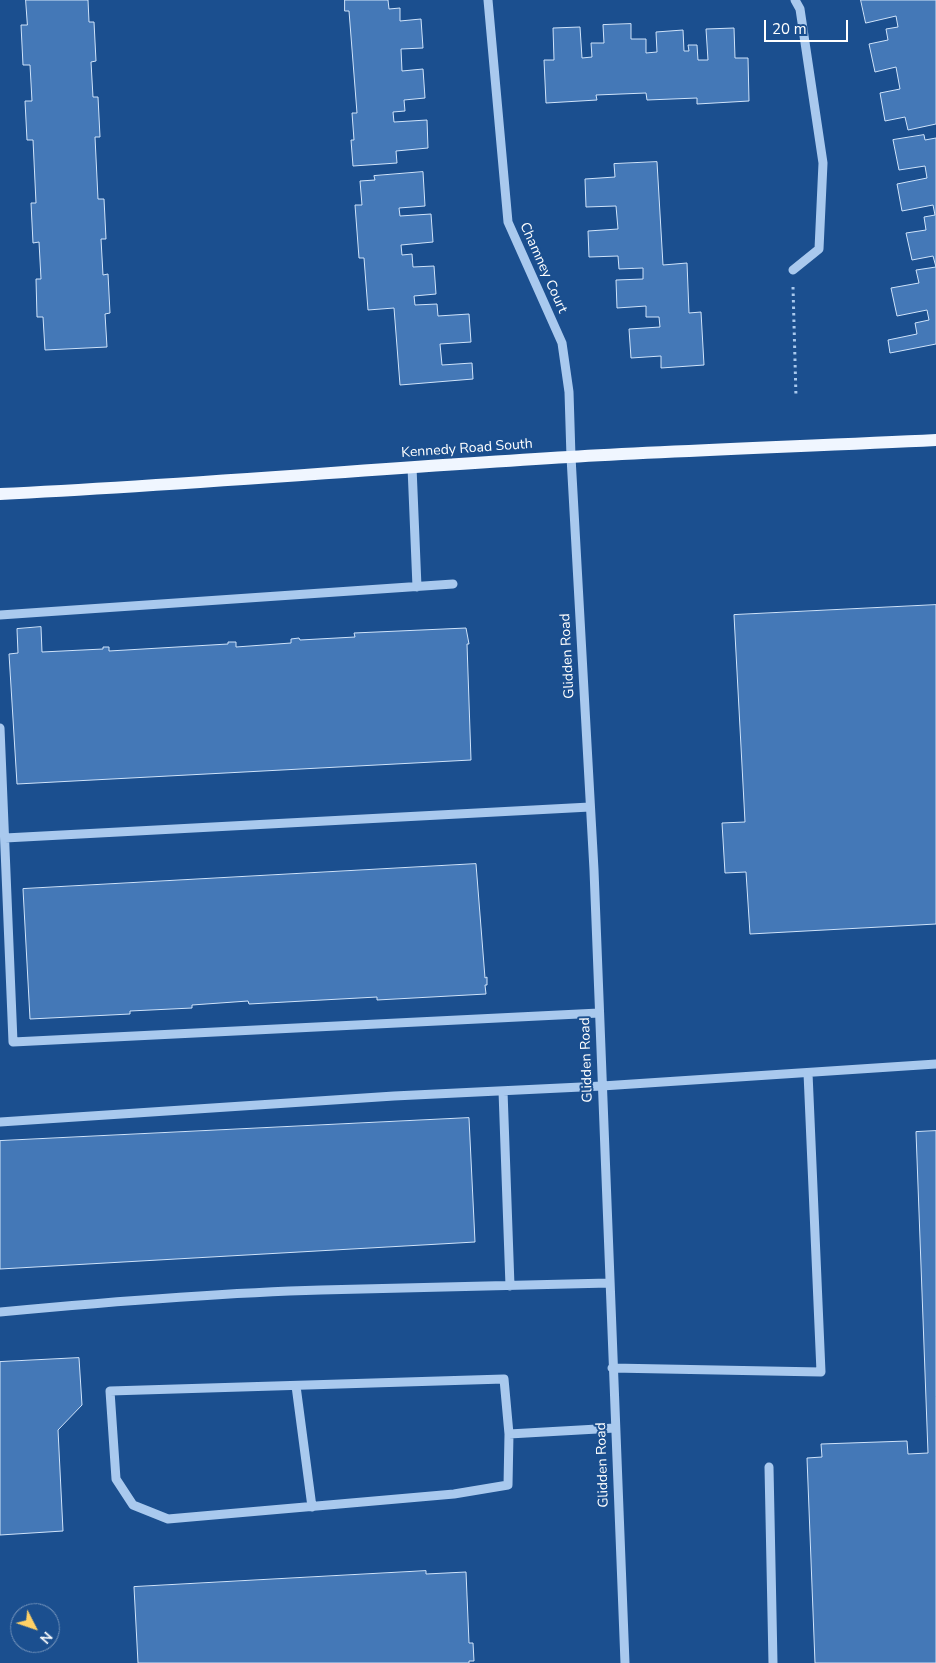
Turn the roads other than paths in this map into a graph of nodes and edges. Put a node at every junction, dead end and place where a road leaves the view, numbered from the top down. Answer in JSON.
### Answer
{"nodes":[{"id":1,"x":488,"y":0,"type":"edge"},
{"id":2,"x":795,"y":0,"type":"edge"},
{"id":3,"x":793,"y":270,"type":"road end"},
{"id":4,"x":936,"y":440,"type":"edge"},
{"id":5,"x":571,"y":457,"type":"junction"},
{"id":6,"x":412,"y":467,"type":"junction"},
{"id":7,"x":0,"y":494,"type":"edge"},
{"id":8,"x":453,"y":584,"type":"dead end"},
{"id":9,"x":417,"y":587,"type":"junction"},
{"id":10,"x":0,"y":616,"type":"edge"},
{"id":11,"x":0,"y":728,"type":"edge"},
{"id":12,"x":590,"y":807,"type":"junction"},
{"id":13,"x":5,"y":838,"type":"junction"},
{"id":14,"x":599,"y":1012,"type":"junction"},
{"id":15,"x":936,"y":1064,"type":"edge"},
{"id":16,"x":808,"y":1073,"type":"junction"},
{"id":17,"x":602,"y":1086,"type":"junction"},
{"id":18,"x":503,"y":1091,"type":"junction"},
{"id":19,"x":0,"y":1122,"type":"edge"},
{"id":20,"x":609,"y":1283,"type":"junction"},
{"id":21,"x":510,"y":1286,"type":"junction"},
{"id":22,"x":0,"y":1312,"type":"edge"},
{"id":23,"x":612,"y":1368,"type":"junction"},
{"id":24,"x":296,"y":1386,"type":"junction"},
{"id":25,"x":615,"y":1428,"type":"junction"},
{"id":26,"x":509,"y":1434,"type":"junction"},
{"id":27,"x":769,"y":1467,"type":"dead end"},
{"id":28,"x":312,"y":1507,"type":"junction"},
{"id":29,"x":625,"y":1663,"type":"edge"},
{"id":30,"x":772,"y":1663,"type":"edge"}],
"edges":[{"from":1,"to":5,"type":"street","name":"Chamney Court"},
{"from":2,"to":3,"type":"street"},
{"from":4,"to":5,"type":"main road","name":"Kennedy Road South"},
{"from":5,"to":6,"type":"main road","name":"Kennedy Road South"},
{"from":5,"to":12,"type":"street","name":"Glidden Road"},
{"from":6,"to":7,"type":"main road","name":"Kennedy Road South"},
{"from":6,"to":9,"type":"street"},
{"from":8,"to":9,"type":"street"},
{"from":9,"to":10,"type":"street"},
{"from":11,"to":13,"type":"street"},
{"from":12,"to":13,"type":"street"},
{"from":12,"to":14,"type":"street","name":"Glidden Road"},
{"from":13,"to":14,"type":"street"},
{"from":14,"to":17,"type":"street","name":"Glidden Road"},
{"from":15,"to":16,"type":"street"},
{"from":16,"to":17,"type":"street"},
{"from":16,"to":23,"type":"street"},
{"from":17,"to":18,"type":"street"},
{"from":17,"to":20,"type":"street","name":"Glidden Road"},
{"from":18,"to":19,"type":"street"},
{"from":18,"to":21,"type":"street"},
{"from":20,"to":21,"type":"street"},
{"from":20,"to":23,"type":"street","name":"Glidden Road"},
{"from":21,"to":22,"type":"street"},
{"from":23,"to":25,"type":"street","name":"Glidden Road"},
{"from":24,"to":26,"type":"street"},
{"from":24,"to":28,"type":"street"},
{"from":24,"to":28,"type":"street"},
{"from":25,"to":26,"type":"street"},
{"from":25,"to":29,"type":"street","name":"Glidden Road"},
{"from":26,"to":28,"type":"street"},
{"from":27,"to":30,"type":"street"}]}
